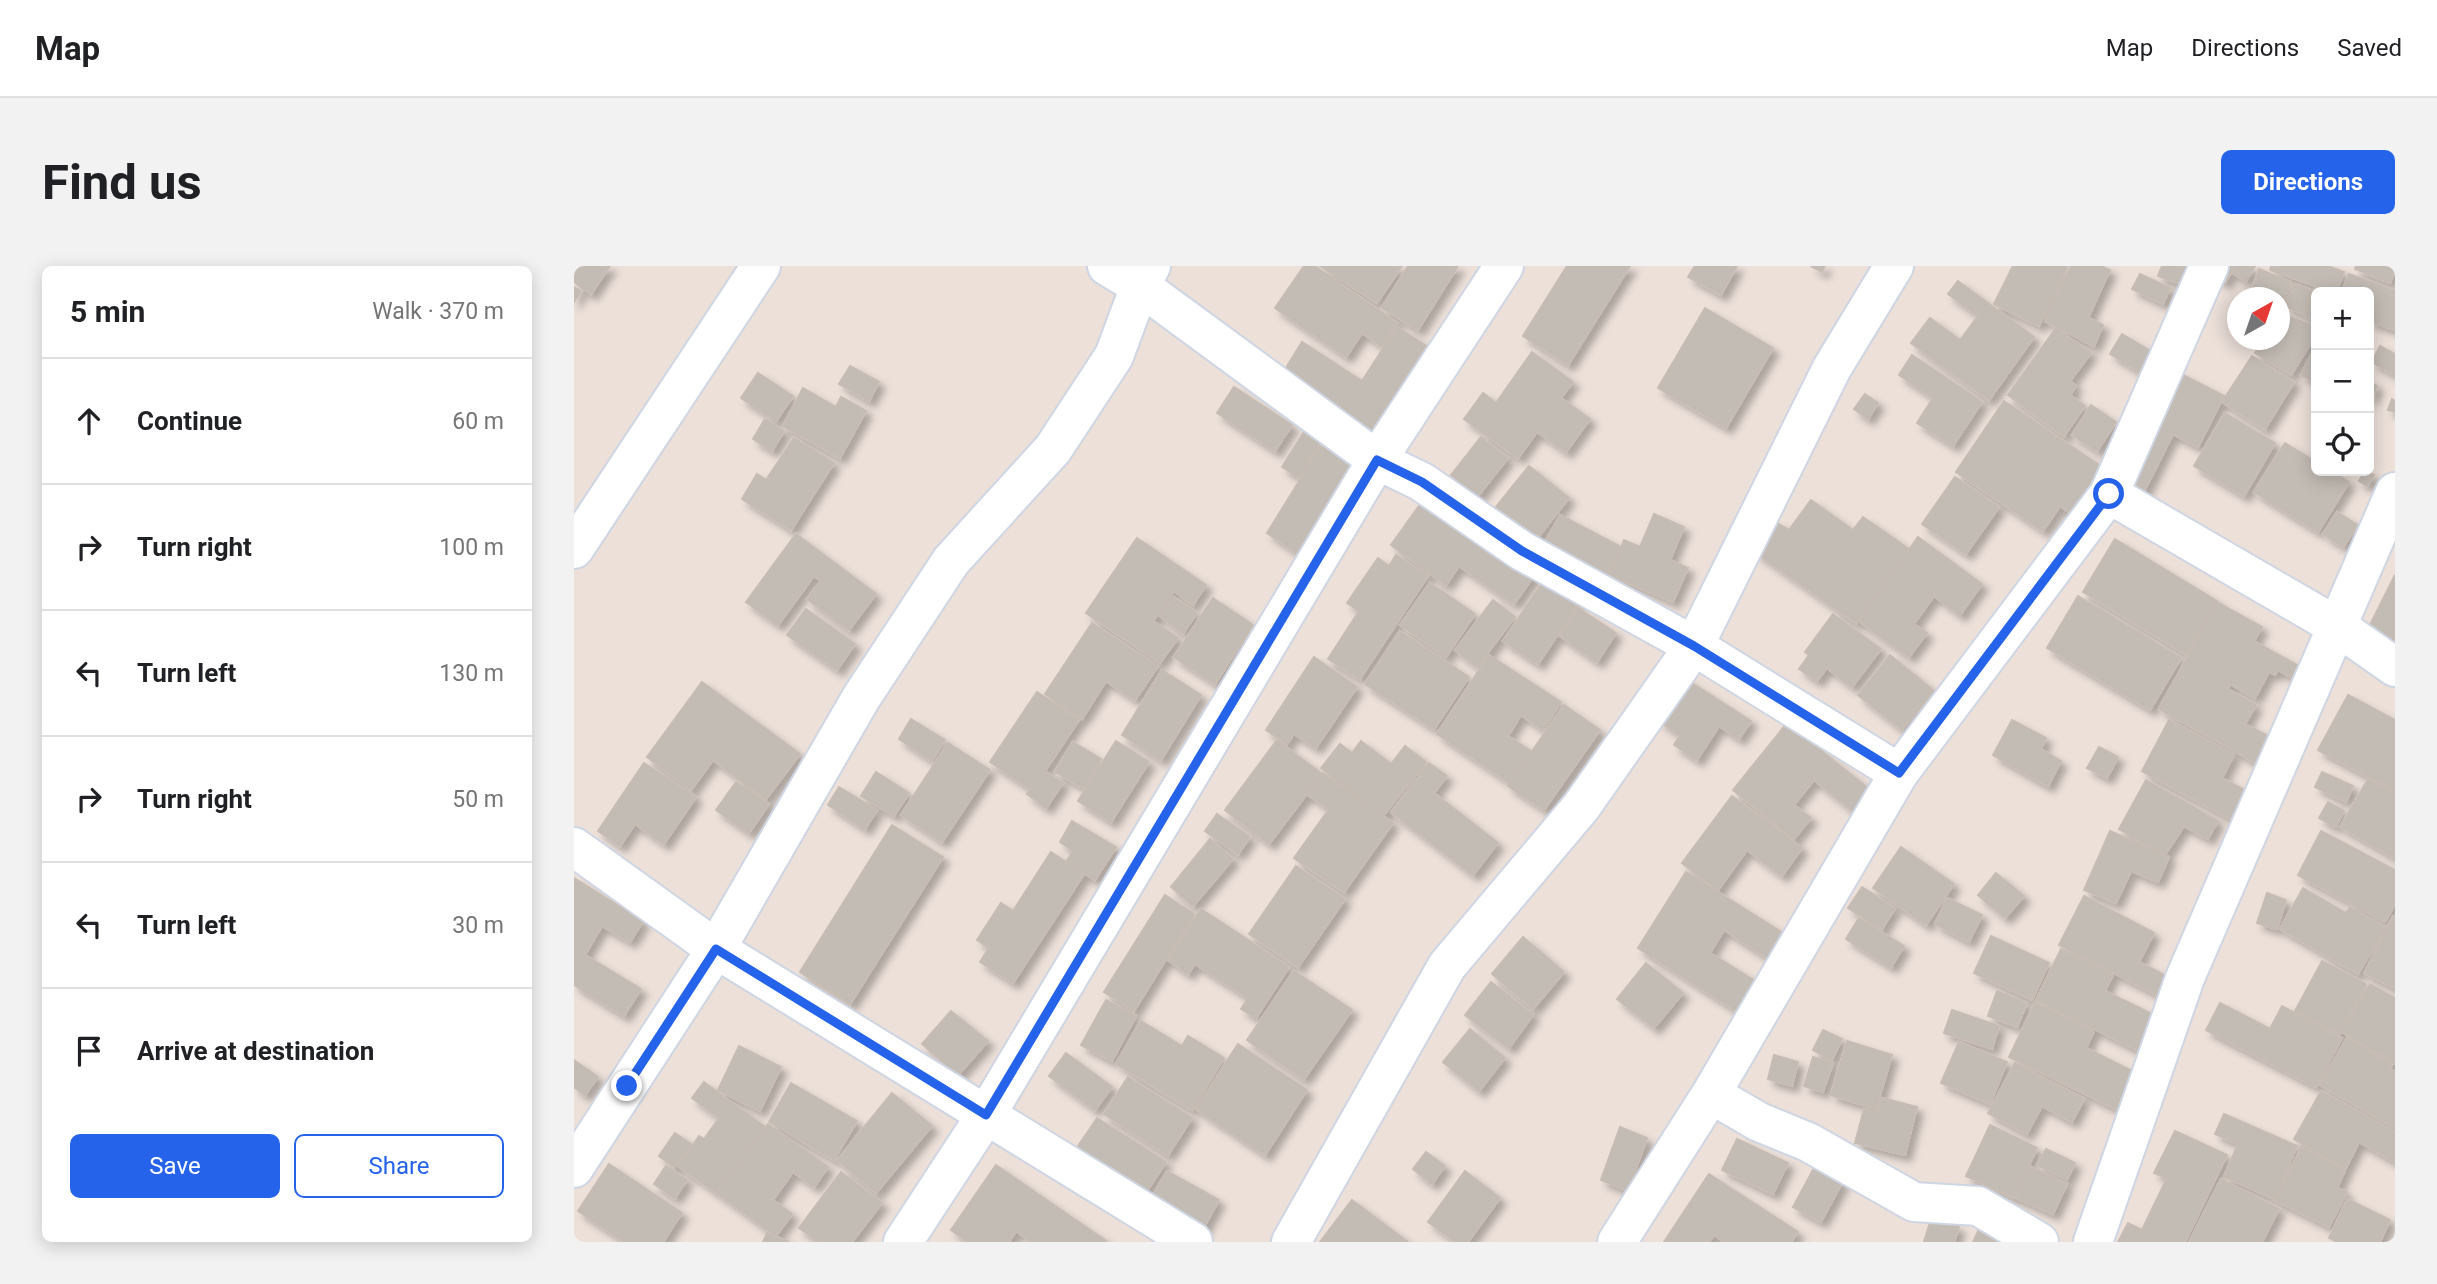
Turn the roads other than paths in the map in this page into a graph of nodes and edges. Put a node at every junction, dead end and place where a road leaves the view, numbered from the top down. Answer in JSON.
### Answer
{"nodes":[{"id":1,"x":761,"y":266,"type":"edge"},
{"id":2,"x":1107,"y":266,"type":"edge"},
{"id":3,"x":1504,"y":266,"type":"edge"},
{"id":4,"x":1894,"y":266,"type":"edge"},
{"id":5,"x":2209,"y":266,"type":"edge"},
{"id":6,"x":1145,"y":276,"type":"edge"},
{"id":7,"x":1377,"y":460,"type":"junction"},
{"id":8,"x":2395,"y":492,"type":"edge"},
{"id":9,"x":2109,"y":494,"type":"junction"},
{"id":10,"x":574,"y":549,"type":"edge"},
{"id":11,"x":2338,"y":627,"type":"junction"},
{"id":12,"x":1694,"y":646,"type":"junction"},
{"id":13,"x":2395,"y":667,"type":"edge"},
{"id":14,"x":1899,"y":773,"type":"junction"},
{"id":15,"x":574,"y":847,"type":"edge"},
{"id":16,"x":716,"y":949,"type":"junction"},
{"id":17,"x":1711,"y":1094,"type":"junction"},
{"id":18,"x":986,"y":1115,"type":"junction"},
{"id":19,"x":574,"y":1168,"type":"edge"},
{"id":20,"x":903,"y":1242,"type":"edge"},
{"id":21,"x":1193,"y":1242,"type":"edge"},
{"id":22,"x":1291,"y":1242,"type":"edge"},
{"id":23,"x":1617,"y":1242,"type":"edge"},
{"id":24,"x":2039,"y":1242,"type":"edge"},
{"id":25,"x":2093,"y":1242,"type":"edge"}],
"edges":[{"from":1,"to":10,"type":"street"},
{"from":2,"to":6,"type":"street"},
{"from":3,"to":7,"type":"street"},
{"from":4,"to":12,"type":"street"},
{"from":5,"to":9,"type":"street"},
{"from":6,"to":7,"type":"street"},
{"from":6,"to":16,"type":"street"},
{"from":7,"to":12,"type":"street"},
{"from":7,"to":18,"type":"street"},
{"from":8,"to":11,"type":"street"},
{"from":9,"to":11,"type":"street"},
{"from":9,"to":14,"type":"street"},
{"from":11,"to":13,"type":"street"},
{"from":11,"to":25,"type":"street"},
{"from":12,"to":14,"type":"street"},
{"from":12,"to":22,"type":"street"},
{"from":14,"to":17,"type":"street"},
{"from":15,"to":16,"type":"street"},
{"from":16,"to":18,"type":"street"},
{"from":16,"to":19,"type":"street"},
{"from":17,"to":23,"type":"street"},
{"from":17,"to":24,"type":"street"},
{"from":18,"to":20,"type":"street"},
{"from":18,"to":21,"type":"street"}]}
